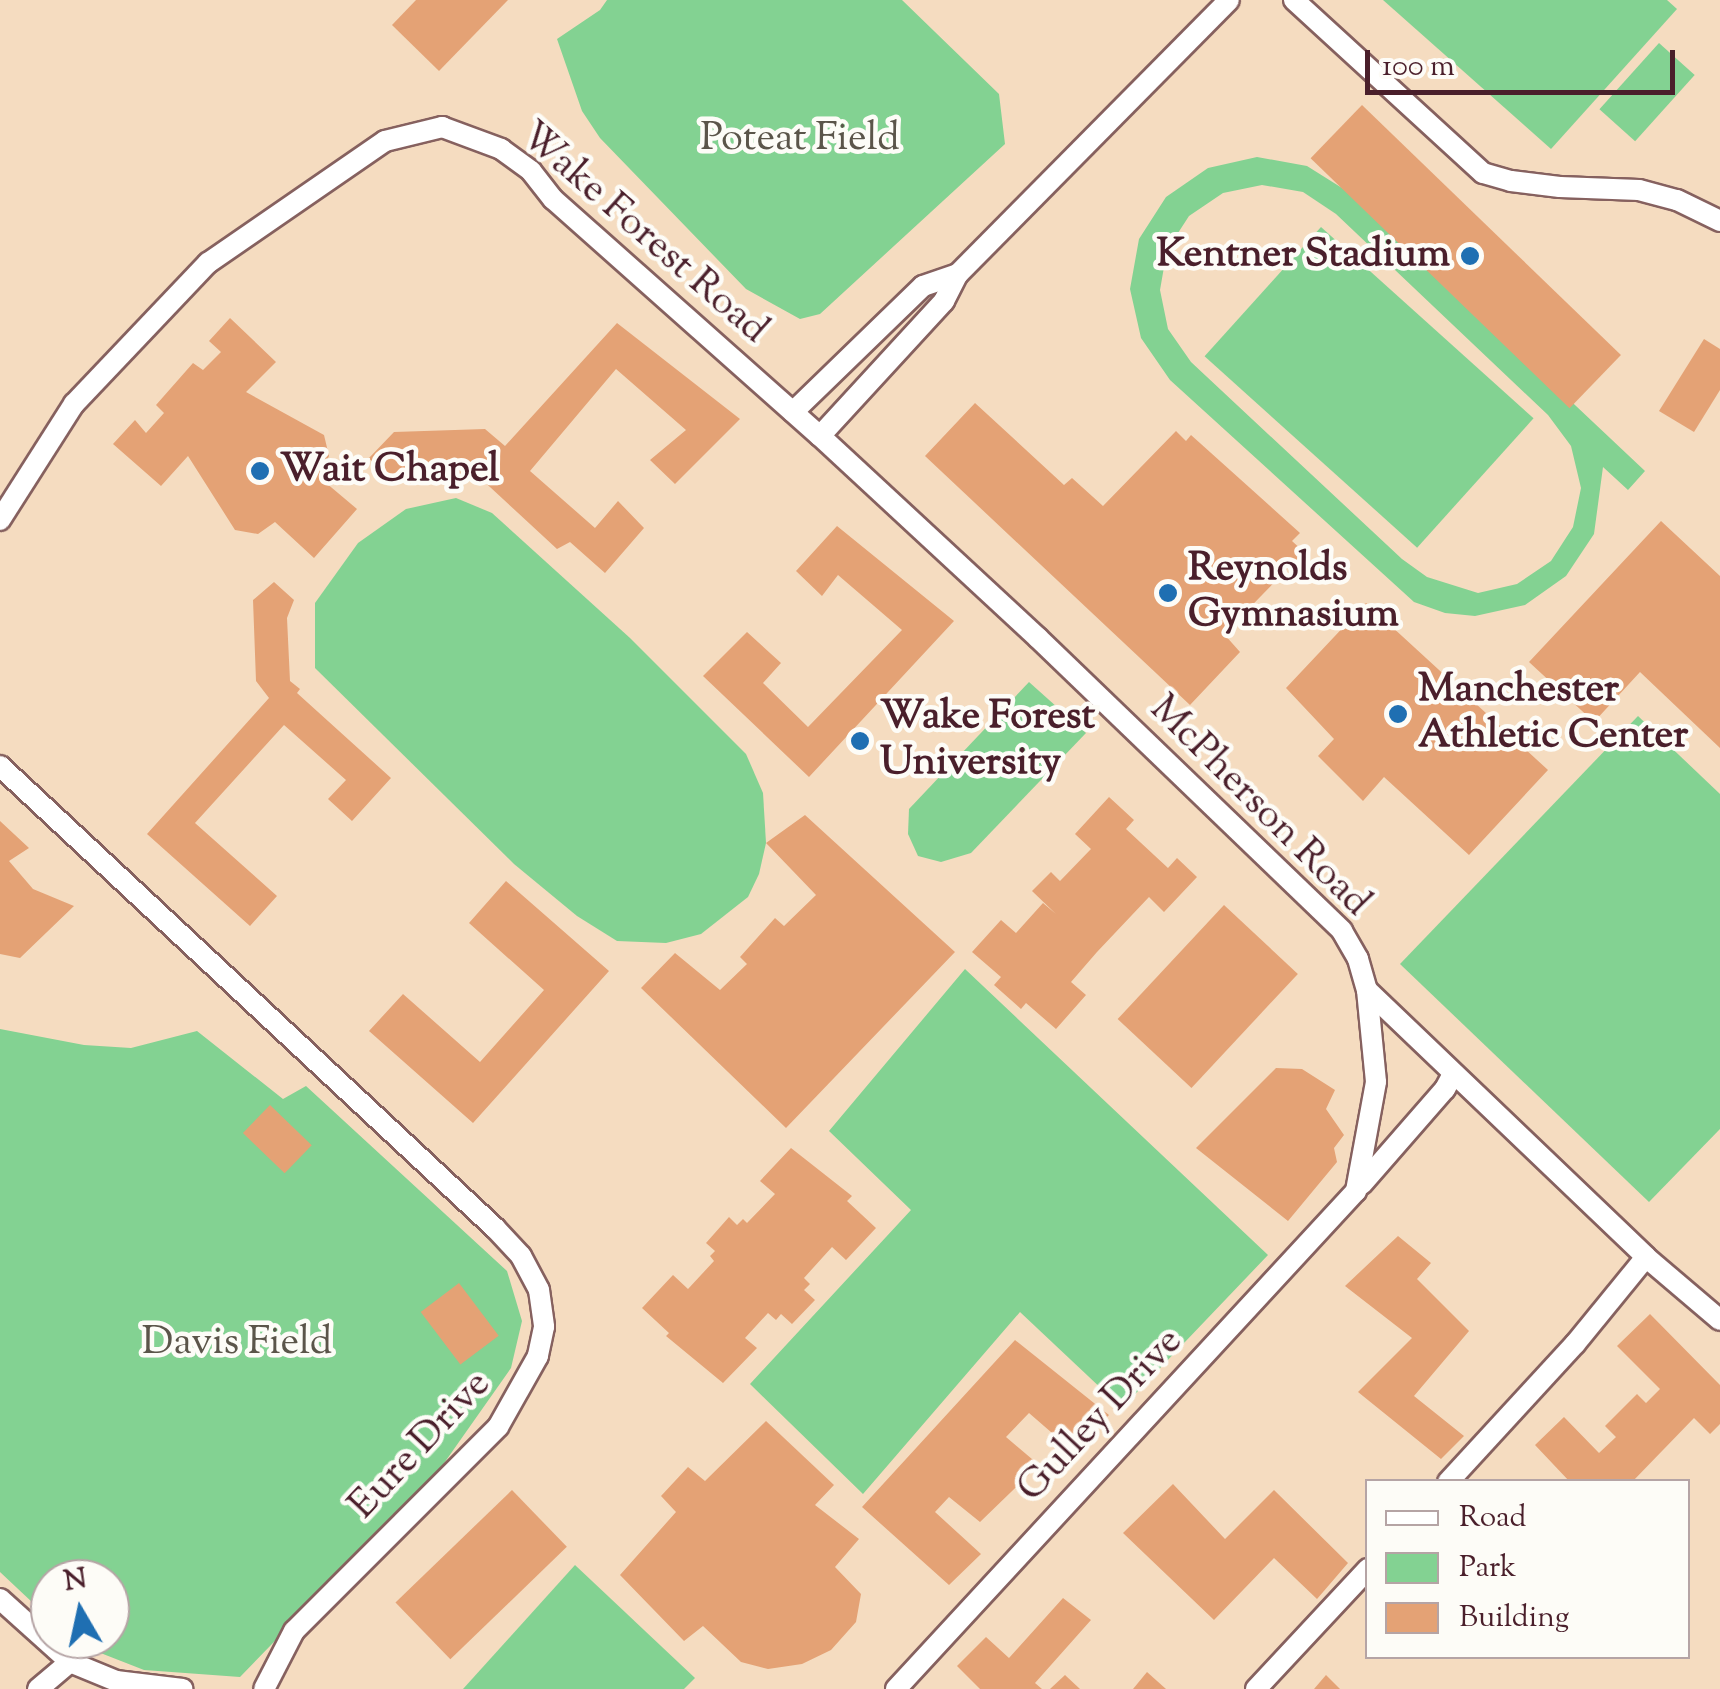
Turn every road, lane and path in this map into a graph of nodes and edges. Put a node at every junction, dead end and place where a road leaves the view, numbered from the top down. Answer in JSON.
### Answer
{"nodes":[{"id":1,"x":1229,"y":0,"type":"edge"},
{"id":2,"x":1294,"y":0,"type":"edge"},
{"id":3,"x":1720,"y":221,"type":"edge"},
{"id":4,"x":958,"y":274,"type":"junction"},
{"id":5,"x":793,"y":412,"type":"junction"},
{"id":6,"x":820,"y":436,"type":"junction"},
{"id":7,"x":0,"y":520,"type":"edge"},
{"id":8,"x":0,"y":766,"type":"edge"},
{"id":9,"x":1367,"y":990,"type":"junction"},
{"id":10,"x":1452,"y":1074,"type":"junction"},
{"id":11,"x":1356,"y":1191,"type":"junction"},
{"id":12,"x":1646,"y":1258,"type":"junction"},
{"id":13,"x":1720,"y":1320,"type":"edge"},
{"id":14,"x":1451,"y":1479,"type":"edge"},
{"id":15,"x":1365,"y":1572,"type":"edge"},
{"id":16,"x":0,"y":1599,"type":"edge"},
{"id":17,"x":70,"y":1662,"type":"junction"},
{"id":18,"x":38,"y":1689,"type":"edge"},
{"id":19,"x":184,"y":1689,"type":"edge"},
{"id":20,"x":264,"y":1689,"type":"edge"},
{"id":21,"x":896,"y":1689,"type":"edge"},
{"id":22,"x":1256,"y":1689,"type":"edge"}],
"edges":[{"from":1,"to":4,"type":"street"},
{"from":2,"to":3,"type":"street"},
{"from":4,"to":5,"type":"street"},
{"from":4,"to":6,"type":"street"},
{"from":5,"to":6,"type":"street","name":"Wake Forest Road"},
{"from":5,"to":7,"type":"street","name":"Wake Forest Road"},
{"from":6,"to":9,"type":"street","name":"McPherson Road"},
{"from":8,"to":20,"type":"street","name":"Eure Drive"},
{"from":9,"to":10,"type":"street","name":"McPherson Road"},
{"from":9,"to":11,"type":"street"},
{"from":10,"to":11,"type":"street","name":"Gulley Drive"},
{"from":10,"to":12,"type":"street","name":"McPherson Road"},
{"from":11,"to":21,"type":"street","name":"Gulley Drive"},
{"from":12,"to":13,"type":"street","name":"McPherson Road"},
{"from":12,"to":14,"type":"street"},
{"from":15,"to":22,"type":"street"},
{"from":16,"to":17,"type":"street"},
{"from":17,"to":18,"type":"street"},
{"from":17,"to":19,"type":"street"}]}
